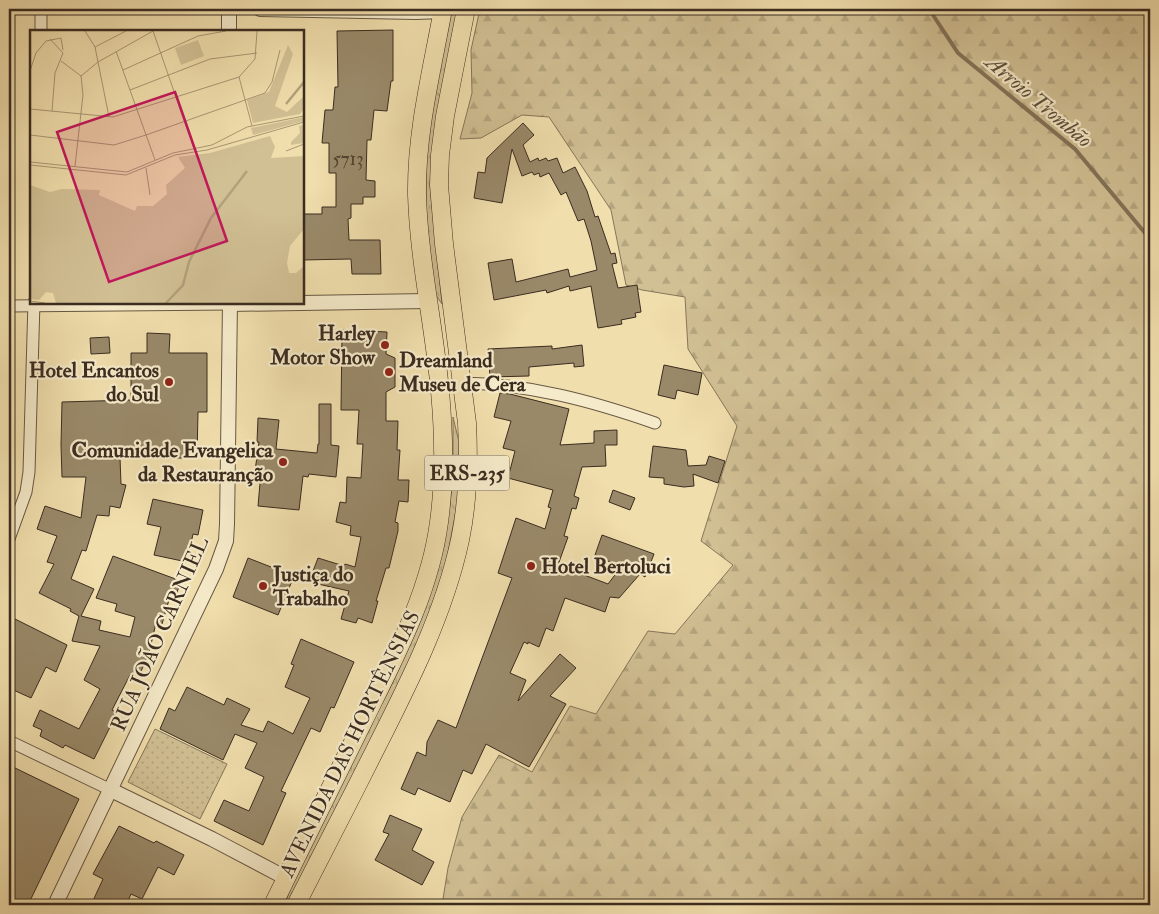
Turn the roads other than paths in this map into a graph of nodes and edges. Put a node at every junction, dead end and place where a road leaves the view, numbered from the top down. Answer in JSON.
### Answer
{"nodes":[{"id":1,"x":41,"y":9,"type":"edge"},
{"id":2,"x":230,"y":9,"type":"edge"},
{"id":3,"x":260,"y":9,"type":"edge"},
{"id":4,"x":466,"y":9,"type":"edge"},
{"id":5,"x":443,"y":10,"type":"edge"},
{"id":6,"x":41,"y":30,"type":"edge"},
{"id":7,"x":230,"y":30,"type":"edge"},
{"id":8,"x":427,"y":301,"type":"junction"},
{"id":9,"x":304,"y":302,"type":"edge"},
{"id":10,"x":34,"y":304,"type":"edge"},
{"id":11,"x":230,"y":304,"type":"edge"},
{"id":12,"x":9,"y":306,"type":"edge"},
{"id":13,"x":462,"y":383,"type":"junction"},
{"id":14,"x":467,"y":423,"type":"junction"},
{"id":15,"x":655,"y":423,"type":"dead end"},
{"id":16,"x":13,"y":519,"type":"edge"},
{"id":17,"x":9,"y":539,"type":"edge"},
{"id":18,"x":9,"y":741,"type":"edge"},
{"id":19,"x":111,"y":790,"type":"junction"},
{"id":20,"x":286,"y":878,"type":"junction"},
{"id":21,"x":55,"y":905,"type":"edge"},
{"id":22,"x":273,"y":905,"type":"edge"},
{"id":23,"x":296,"y":905,"type":"edge"}],
"edges":[{"from":1,"to":6,"type":"street"},
{"from":2,"to":7,"type":"street"},
{"from":3,"to":5,"type":"street"},
{"from":4,"to":13,"type":"main road","name":"AVENIDA DAS HORTÊNSIAS","number":"ERS-235"},
{"from":5,"to":8,"type":"main road","name":"AVENIDA DAS HORTÊNSIAS","number":"ERS-235"},
{"from":8,"to":9,"type":"street"},
{"from":8,"to":14,"type":"main road"},
{"from":8,"to":20,"type":"main road","name":"AVENIDA DAS HORTÊNSIAS","number":"ERS-235"},
{"from":10,"to":12,"type":"street"},
{"from":10,"to":16,"type":"street"},
{"from":11,"to":19,"type":"street","name":"RUA JOÃO CARNIEL"},
{"from":13,"to":14,"type":"main road","name":"AVENIDA DAS HORTÊNSIAS","number":"ERS-235"},
{"from":13,"to":15,"type":"street"},
{"from":14,"to":23,"type":"main road","name":"AVENIDA DAS HORTÊNSIAS","number":"ERS-235"},
{"from":16,"to":17,"type":"street"},
{"from":18,"to":19,"type":"street"},
{"from":19,"to":20,"type":"street"},
{"from":19,"to":21,"type":"street","name":"RUA JOÃO CARNIEL"},
{"from":20,"to":22,"type":"main road","name":"AVENIDA DAS HORTÊNSIAS","number":"ERS-235"}]}
